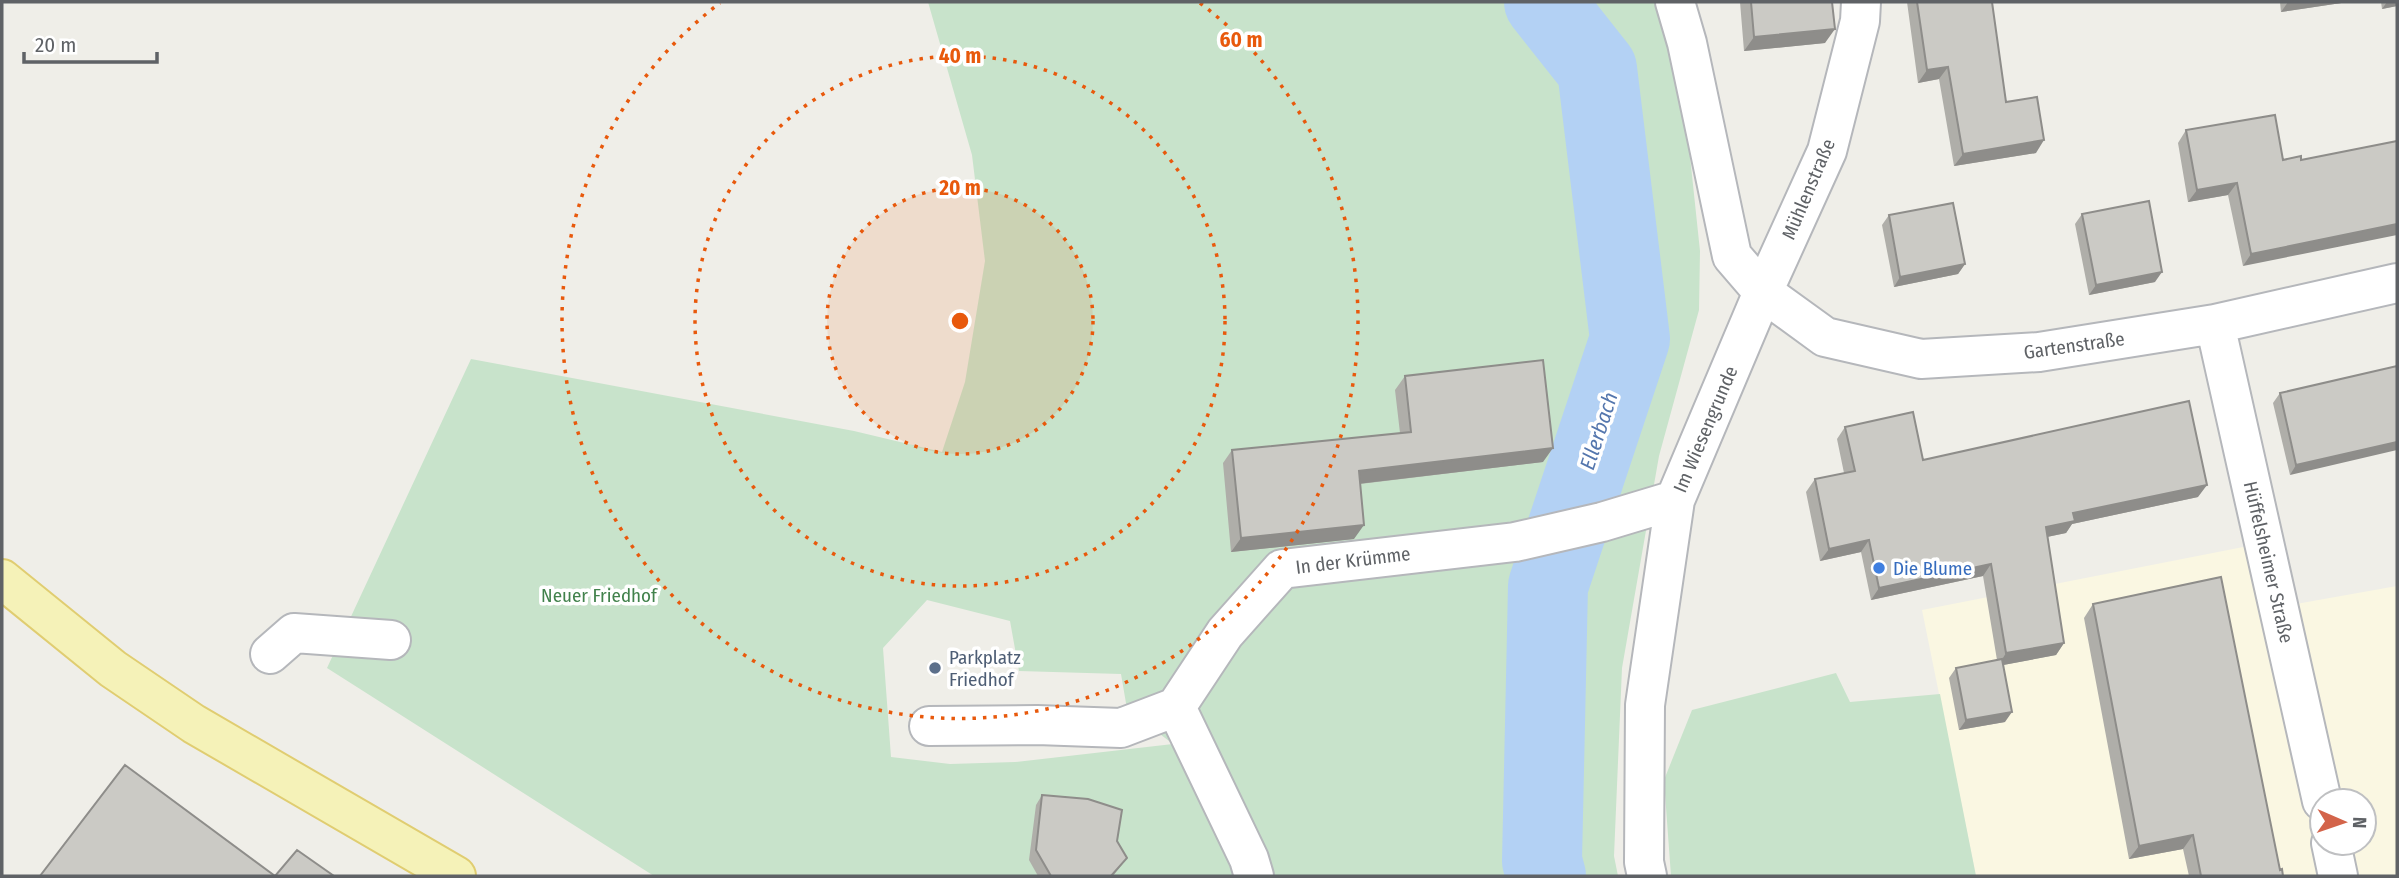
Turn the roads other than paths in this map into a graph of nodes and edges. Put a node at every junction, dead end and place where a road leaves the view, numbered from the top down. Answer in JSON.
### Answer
{"nodes":[{"id":1,"x":1675,"y":2,"type":"edge"},
{"id":2,"x":1861,"y":2,"type":"edge"},
{"id":3,"x":2397,"y":283,"type":"edge"},
{"id":4,"x":1763,"y":292,"type":"junction"},
{"id":5,"x":2215,"y":324,"type":"junction"},
{"id":6,"x":1675,"y":500,"type":"junction"},
{"id":7,"x":2,"y":579,"type":"edge"},
{"id":8,"x":391,"y":640,"type":"dead end"},
{"id":9,"x":270,"y":654,"type":"dead end"},
{"id":10,"x":1176,"y":707,"type":"junction"},
{"id":11,"x":929,"y":726,"type":"dead end"},
{"id":12,"x":2319,"y":787,"type":"edge"},
{"id":13,"x":2334,"y":857,"type":"edge"},
{"id":14,"x":457,"y":876,"type":"edge"},
{"id":15,"x":1254,"y":876,"type":"edge"},
{"id":16,"x":1647,"y":876,"type":"edge"},
{"id":17,"x":2338,"y":876,"type":"edge"}],
"edges":[{"from":1,"to":4,"type":"street"},
{"from":2,"to":4,"type":"street","name":"Mühlenstraße"},
{"from":3,"to":5,"type":"street","name":"Gartenstraße"},
{"from":4,"to":5,"type":"street","name":"Gartenstraße"},
{"from":4,"to":6,"type":"street","name":"Im Wiesengrunde"},
{"from":5,"to":12,"type":"street","name":"Hüffelsheimer Straße"},
{"from":6,"to":10,"type":"street","name":"In der Krümme"},
{"from":6,"to":16,"type":"street","name":"Im Wiesengrunde"},
{"from":7,"to":14,"type":"main road"},
{"from":8,"to":9,"type":"street"},
{"from":10,"to":11,"type":"street"},
{"from":10,"to":15,"type":"street"},
{"from":13,"to":17,"type":"street"}]}
